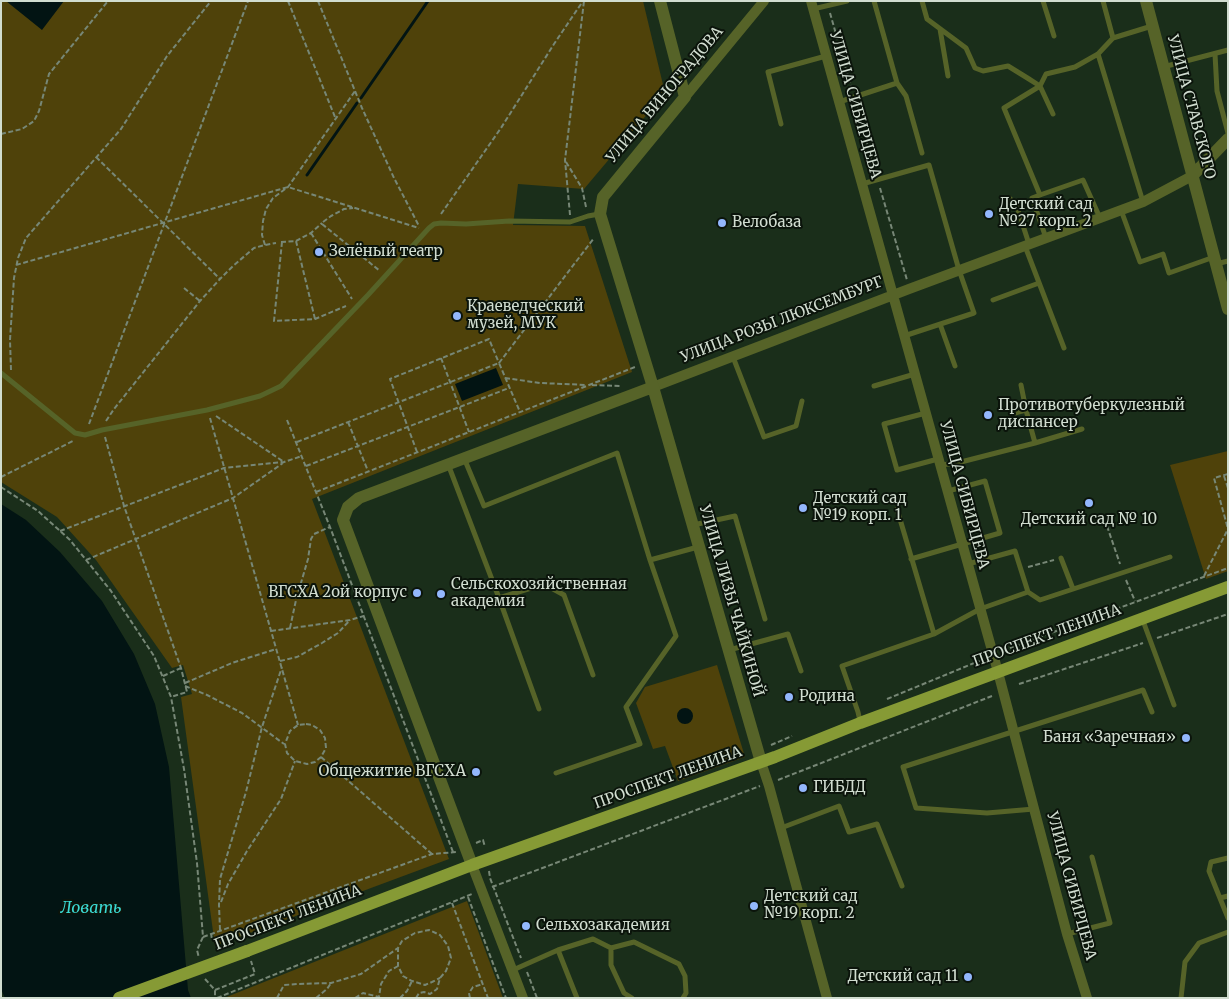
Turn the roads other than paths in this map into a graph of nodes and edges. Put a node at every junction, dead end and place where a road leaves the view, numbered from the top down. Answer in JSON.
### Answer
{"nodes":[{"id":1,"x":660,"y":1,"type":"edge"},
{"id":2,"x":764,"y":1,"type":"edge"},
{"id":3,"x":847,"y":1,"type":"edge"},
{"id":4,"x":874,"y":1,"type":"edge"},
{"id":5,"x":922,"y":1,"type":"edge"},
{"id":6,"x":1043,"y":1,"type":"edge"},
{"id":7,"x":1103,"y":1,"type":"edge"},
{"id":8,"x":1146,"y":1,"type":"edge"},
{"id":9,"x":812,"y":5,"type":"edge"},
{"id":10,"x":1153,"y":26,"type":"junction"},
{"id":11,"x":940,"y":28,"type":"junction"},
{"id":12,"x":1054,"y":36,"type":"dead end"},
{"id":13,"x":1113,"y":38,"type":"junction"},
{"id":14,"x":1228,"y":50,"type":"edge"},
{"id":15,"x":1098,"y":54,"type":"junction"},
{"id":16,"x":1215,"y":54,"type":"junction"},
{"id":17,"x":826,"y":56,"type":"junction"},
{"id":18,"x":1164,"y":67,"type":"junction"},
{"id":19,"x":948,"y":76,"type":"dead end"},
{"id":20,"x":897,"y":83,"type":"junction"},
{"id":21,"x":1040,"y":86,"type":"junction"},
{"id":22,"x":684,"y":98,"type":"junction"},
{"id":23,"x":839,"y":102,"type":"junction"},
{"id":24,"x":1053,"y":114,"type":"dead end"},
{"id":25,"x":781,"y":124,"type":"dead end"},
{"id":26,"x":1228,"y":133,"type":"edge"},
{"id":27,"x":1228,"y":139,"type":"edge"},
{"id":28,"x":922,"y":153,"type":"dead end"},
{"id":29,"x":1192,"y":176,"type":"junction"},
{"id":30,"x":862,"y":184,"type":"junction"},
{"id":31,"x":1040,"y":195,"type":"junction"},
{"id":32,"x":1009,"y":198,"type":"dead end"},
{"id":33,"x":1143,"y":202,"type":"junction"},
{"id":34,"x":1121,"y":210,"type":"junction"},
{"id":35,"x":597,"y":218,"type":"junction"},
{"id":36,"x":1100,"y":218,"type":"junction"},
{"id":37,"x":1046,"y":238,"type":"junction"},
{"id":38,"x":1027,"y":245,"type":"junction"},
{"id":39,"x":1219,"y":260,"type":"edge"},
{"id":40,"x":959,"y":270,"type":"junction"},
{"id":41,"x":1039,"y":283,"type":"junction"},
{"id":42,"x":893,"y":295,"type":"junction"},
{"id":43,"x":993,"y":300,"type":"dead end"},
{"id":44,"x":1228,"y":309,"type":"edge"},
{"id":45,"x":940,"y":324,"type":"junction"},
{"id":46,"x":904,"y":336,"type":"junction"},
{"id":47,"x":1064,"y":348,"type":"dead end"},
{"id":48,"x":733,"y":357,"type":"junction"},
{"id":49,"x":955,"y":366,"type":"dead end"},
{"id":50,"x":1,"y":373,"type":"edge"},
{"id":51,"x":914,"y":374,"type":"junction"},
{"id":52,"x":1021,"y":385,"type":"dead end"},
{"id":53,"x":874,"y":386,"type":"dead end"},
{"id":54,"x":652,"y":387,"type":"junction"},
{"id":55,"x":802,"y":401,"type":"dead end"},
{"id":56,"x":1026,"y":410,"type":"junction"},
{"id":57,"x":926,"y":413,"type":"junction"},
{"id":58,"x":1011,"y":414,"type":"dead end"},
{"id":59,"x":1082,"y":429,"type":"dead end"},
{"id":60,"x":1035,"y":443,"type":"junction"},
{"id":61,"x":464,"y":458,"type":"junction"},
{"id":62,"x":939,"y":462,"type":"junction"},
{"id":63,"x":447,"y":464,"type":"junction"},
{"id":64,"x":947,"y":491,"type":"junction"},
{"id":65,"x":896,"y":509,"type":"dead end"},
{"id":66,"x":692,"y":525,"type":"junction"},
{"id":67,"x":962,"y":544,"type":"junction"},
{"id":68,"x":698,"y":547,"type":"junction"},
{"id":69,"x":1170,"y":557,"type":"dead end"},
{"id":70,"x":1061,"y":558,"type":"road end"},
{"id":71,"x":911,"y":559,"type":"junction"},
{"id":72,"x":650,"y":560,"type":"junction"},
{"id":73,"x":968,"y":564,"type":"junction"},
{"id":74,"x":1228,"y":587,"type":"edge"},
{"id":75,"x":1073,"y":589,"type":"junction"},
{"id":76,"x":1028,"y":592,"type":"junction"},
{"id":77,"x":499,"y":598,"type":"junction"},
{"id":78,"x":980,"y":609,"type":"junction"},
{"id":79,"x":1142,"y":618,"type":"junction"},
{"id":80,"x":765,"y":619,"type":"dead end"},
{"id":81,"x":934,"y":634,"type":"junction"},
{"id":82,"x":729,"y":650,"type":"junction"},
{"id":83,"x":801,"y":671,"type":"dead end"},
{"id":84,"x":998,"y":672,"type":"junction"},
{"id":85,"x":593,"y":675,"type":"dead end"},
{"id":86,"x":1174,"y":705,"type":"dead end"},
{"id":87,"x":539,"y":709,"type":"dead end"},
{"id":88,"x":1152,"y":712,"type":"dead end"},
{"id":89,"x":860,"y":723,"type":"junction"},
{"id":90,"x":1013,"y":732,"type":"junction"},
{"id":91,"x":760,"y":762,"type":"junction"},
{"id":92,"x":556,"y":773,"type":"dead end"},
{"id":93,"x":1034,"y":810,"type":"junction"},
{"id":94,"x":780,"y":828,"type":"junction"},
{"id":95,"x":1092,"y":857,"type":"dead end"},
{"id":96,"x":1228,"y":858,"type":"edge"},
{"id":97,"x":472,"y":865,"type":"junction"},
{"id":98,"x":902,"y":886,"type":"dead end"},
{"id":99,"x":1228,"y":896,"type":"edge"},
{"id":100,"x":1220,"y":898,"type":"junction"},
{"id":101,"x":1228,"y":918,"type":"edge"},
{"id":102,"x":1228,"y":932,"type":"edge"},
{"id":103,"x":1067,"y":934,"type":"junction"},
{"id":104,"x":610,"y":948,"type":"junction"},
{"id":105,"x":558,"y":950,"type":"junction"},
{"id":106,"x":513,"y":970,"type":"junction"},
{"id":107,"x":119,"y":998,"type":"edge"},
{"id":108,"x":523,"y":998,"type":"edge"},
{"id":109,"x":576,"y":998,"type":"edge"},
{"id":110,"x":632,"y":998,"type":"edge"},
{"id":111,"x":683,"y":998,"type":"edge"},
{"id":112,"x":827,"y":998,"type":"edge"},
{"id":113,"x":1087,"y":998,"type":"edge"},
{"id":114,"x":1181,"y":998,"type":"edge"}],
"edges":[{"from":1,"to":22,"type":"street"},
{"from":2,"to":22,"type":"street","name":"УЛИЦА ВИНОГРАДОВА"},
{"from":3,"to":9,"type":"lane"},
{"from":4,"to":20,"type":"lane"},
{"from":5,"to":11,"type":"lane"},
{"from":6,"to":12,"type":"lane"},
{"from":7,"to":13,"type":"lane"},
{"from":8,"to":10,"type":"street","name":"УЛИЦА СТАВСКОГО"},
{"from":9,"to":17,"type":"street","name":"УЛИЦА СИБИРЦЕВА"},
{"from":10,"to":13,"type":"lane"},
{"from":10,"to":18,"type":"street","name":"УЛИЦА СТАВСКОГО"},
{"from":11,"to":19,"type":"lane"},
{"from":11,"to":21,"type":"lane"},
{"from":13,"to":15,"type":"lane"},
{"from":14,"to":16,"type":"lane"},
{"from":15,"to":21,"type":"lane"},
{"from":15,"to":33,"type":"lane"},
{"from":16,"to":18,"type":"lane"},
{"from":16,"to":26,"type":"lane"},
{"from":17,"to":23,"type":"street","name":"УЛИЦА СИБИРЦЕВА"},
{"from":17,"to":25,"type":"lane"},
{"from":18,"to":29,"type":"street","name":"УЛИЦА СТАВСКОГО"},
{"from":20,"to":23,"type":"lane"},
{"from":20,"to":28,"type":"lane"},
{"from":21,"to":24,"type":"lane"},
{"from":21,"to":31,"type":"lane"},
{"from":22,"to":35,"type":"street","name":"УЛИЦА ВИНОГРАДОВА"},
{"from":23,"to":30,"type":"street","name":"УЛИЦА СИБИРЦЕВА"},
{"from":27,"to":29,"type":"street","name":"УЛИЦА РОЗЫ ЛЮКСЕМБУРГ"},
{"from":29,"to":33,"type":"street","name":"УЛИЦА РОЗЫ ЛЮКСЕМБУРГ"},
{"from":29,"to":39,"type":"street","name":"УЛИЦА СТАВСКОГО"},
{"from":30,"to":40,"type":"lane"},
{"from":30,"to":42,"type":"street","name":"УЛИЦА СИБИРЦЕВА"},
{"from":31,"to":36,"type":"lane"},
{"from":31,"to":37,"type":"lane"},
{"from":32,"to":38,"type":"lane"},
{"from":33,"to":34,"type":"street","name":"УЛИЦА РОЗЫ ЛЮКСЕМБУРГ"},
{"from":34,"to":36,"type":"street","name":"УЛИЦА РОЗЫ ЛЮКСЕМБУРГ"},
{"from":34,"to":39,"type":"lane"},
{"from":35,"to":50,"type":"lane"},
{"from":35,"to":54,"type":"street","name":"УЛИЦА ЛИЗЫ ЧАЙКИНОЙ"},
{"from":36,"to":37,"type":"street","name":"УЛИЦА РОЗЫ ЛЮКСЕМБУРГ"},
{"from":37,"to":38,"type":"street","name":"УЛИЦА РОЗЫ ЛЮКСЕМБУРГ"},
{"from":38,"to":40,"type":"street","name":"УЛИЦА РОЗЫ ЛЮКСЕМБУРГ"},
{"from":38,"to":41,"type":"lane"},
{"from":39,"to":44,"type":"street","name":"УЛИЦА СТАВСКОГО"},
{"from":40,"to":42,"type":"street","name":"УЛИЦА РОЗЫ ЛЮКСЕМБУРГ"},
{"from":40,"to":45,"type":"lane"},
{"from":41,"to":43,"type":"lane"},
{"from":41,"to":47,"type":"lane"},
{"from":42,"to":46,"type":"street","name":"УЛИЦА СИБИРЦЕВА"},
{"from":42,"to":48,"type":"street","name":"УЛИЦА РОЗЫ ЛЮКСЕМБУРГ"},
{"from":45,"to":46,"type":"lane"},
{"from":45,"to":49,"type":"lane"},
{"from":46,"to":51,"type":"street","name":"УЛИЦА СИБИРЦЕВА"},
{"from":48,"to":54,"type":"street","name":"УЛИЦА РОЗЫ ЛЮКСЕМБУРГ"},
{"from":48,"to":55,"type":"lane"},
{"from":51,"to":53,"type":"lane"},
{"from":51,"to":57,"type":"street","name":"УЛИЦА СИБИРЦЕВА"},
{"from":52,"to":56,"type":"lane"},
{"from":54,"to":61,"type":"street","name":"УЛИЦА РОЗЫ ЛЮКСЕМБУРГ"},
{"from":54,"to":66,"type":"street","name":"УЛИЦА ЛИЗЫ ЧАЙКИНОЙ"},
{"from":56,"to":58,"type":"lane"},
{"from":56,"to":60,"type":"lane"},
{"from":57,"to":62,"type":"street","name":"УЛИЦА СИБИРЦЕВА"},
{"from":57,"to":62,"type":"lane"},
{"from":59,"to":60,"type":"lane"},
{"from":60,"to":62,"type":"lane"},
{"from":61,"to":63,"type":"street","name":"УЛИЦА РОЗЫ ЛЮКСЕМБУРГ"},
{"from":61,"to":72,"type":"lane"},
{"from":62,"to":64,"type":"street","name":"УЛИЦА СИБИРЦЕВА"},
{"from":63,"to":77,"type":"lane"},
{"from":63,"to":97,"type":"street","name":"УЛИЦА РОЗЫ ЛЮКСЕМБУРГ"},
{"from":64,"to":67,"type":"street","name":"УЛИЦА СИБИРЦЕВА"},
{"from":64,"to":67,"type":"lane"},
{"from":65,"to":71,"type":"lane"},
{"from":66,"to":68,"type":"street","name":"УЛИЦА ЛИЗЫ ЧАЙКИНОЙ"},
{"from":66,"to":80,"type":"lane"},
{"from":67,"to":71,"type":"lane"},
{"from":67,"to":73,"type":"street","name":"УЛИЦА СИБИРЦЕВА"},
{"from":68,"to":72,"type":"lane"},
{"from":68,"to":82,"type":"street","name":"УЛИЦА ЛИЗЫ ЧАЙКИНОЙ"},
{"from":69,"to":75,"type":"lane"},
{"from":70,"to":75,"type":"lane"},
{"from":71,"to":81,"type":"lane"},
{"from":72,"to":92,"type":"lane"},
{"from":73,"to":76,"type":"lane"},
{"from":73,"to":78,"type":"street","name":"УЛИЦА СИБИРЦЕВА"},
{"from":74,"to":79,"type":"main road","name":"ПРОСПЕКТ ЛЕНИНА"},
{"from":75,"to":76,"type":"lane"},
{"from":76,"to":78,"type":"lane"},
{"from":77,"to":85,"type":"lane"},
{"from":77,"to":87,"type":"lane"},
{"from":78,"to":81,"type":"lane"},
{"from":78,"to":84,"type":"street","name":"УЛИЦА СИБИРЦЕВА"},
{"from":79,"to":84,"type":"main road","name":"ПРОСПЕКТ ЛЕНИНА"},
{"from":79,"to":86,"type":"lane"},
{"from":81,"to":89,"type":"lane"},
{"from":82,"to":83,"type":"lane"},
{"from":82,"to":91,"type":"street","name":"УЛИЦА ЛИЗЫ ЧАЙКИНОЙ"},
{"from":84,"to":89,"type":"main road","name":"ПРОСПЕКТ ЛЕНИНА"},
{"from":84,"to":90,"type":"street","name":"УЛИЦА СИБИРЦЕВА"},
{"from":88,"to":90,"type":"lane"},
{"from":89,"to":91,"type":"main road","name":"ПРОСПЕКТ ЛЕНИНА"},
{"from":90,"to":93,"type":"street","name":"УЛИЦА СИБИРЦЕВА"},
{"from":90,"to":93,"type":"lane"},
{"from":91,"to":94,"type":"street","name":"УЛИЦА ЛИЗЫ ЧАЙКИНОЙ"},
{"from":91,"to":97,"type":"main road","name":"ПРОСПЕКТ ЛЕНИНА"},
{"from":93,"to":103,"type":"street","name":"УЛИЦА СИБИРЦЕВА"},
{"from":94,"to":98,"type":"lane"},
{"from":94,"to":112,"type":"street","name":"УЛИЦА ЛИЗЫ ЧАЙКИНОЙ"},
{"from":95,"to":103,"type":"lane"},
{"from":96,"to":100,"type":"lane"},
{"from":97,"to":106,"type":"street"},
{"from":97,"to":107,"type":"main road","name":"ПРОСПЕКТ ЛЕНИНА","bridge":true},
{"from":99,"to":100,"type":"lane"},
{"from":100,"to":101,"type":"lane"},
{"from":102,"to":114,"type":"lane"},
{"from":103,"to":113,"type":"street","name":"УЛИЦА СИБИРЦЕВА"},
{"from":104,"to":105,"type":"lane"},
{"from":104,"to":110,"type":"lane"},
{"from":104,"to":111,"type":"lane"},
{"from":105,"to":106,"type":"lane"},
{"from":105,"to":109,"type":"lane"},
{"from":106,"to":108,"type":"street"}]}
